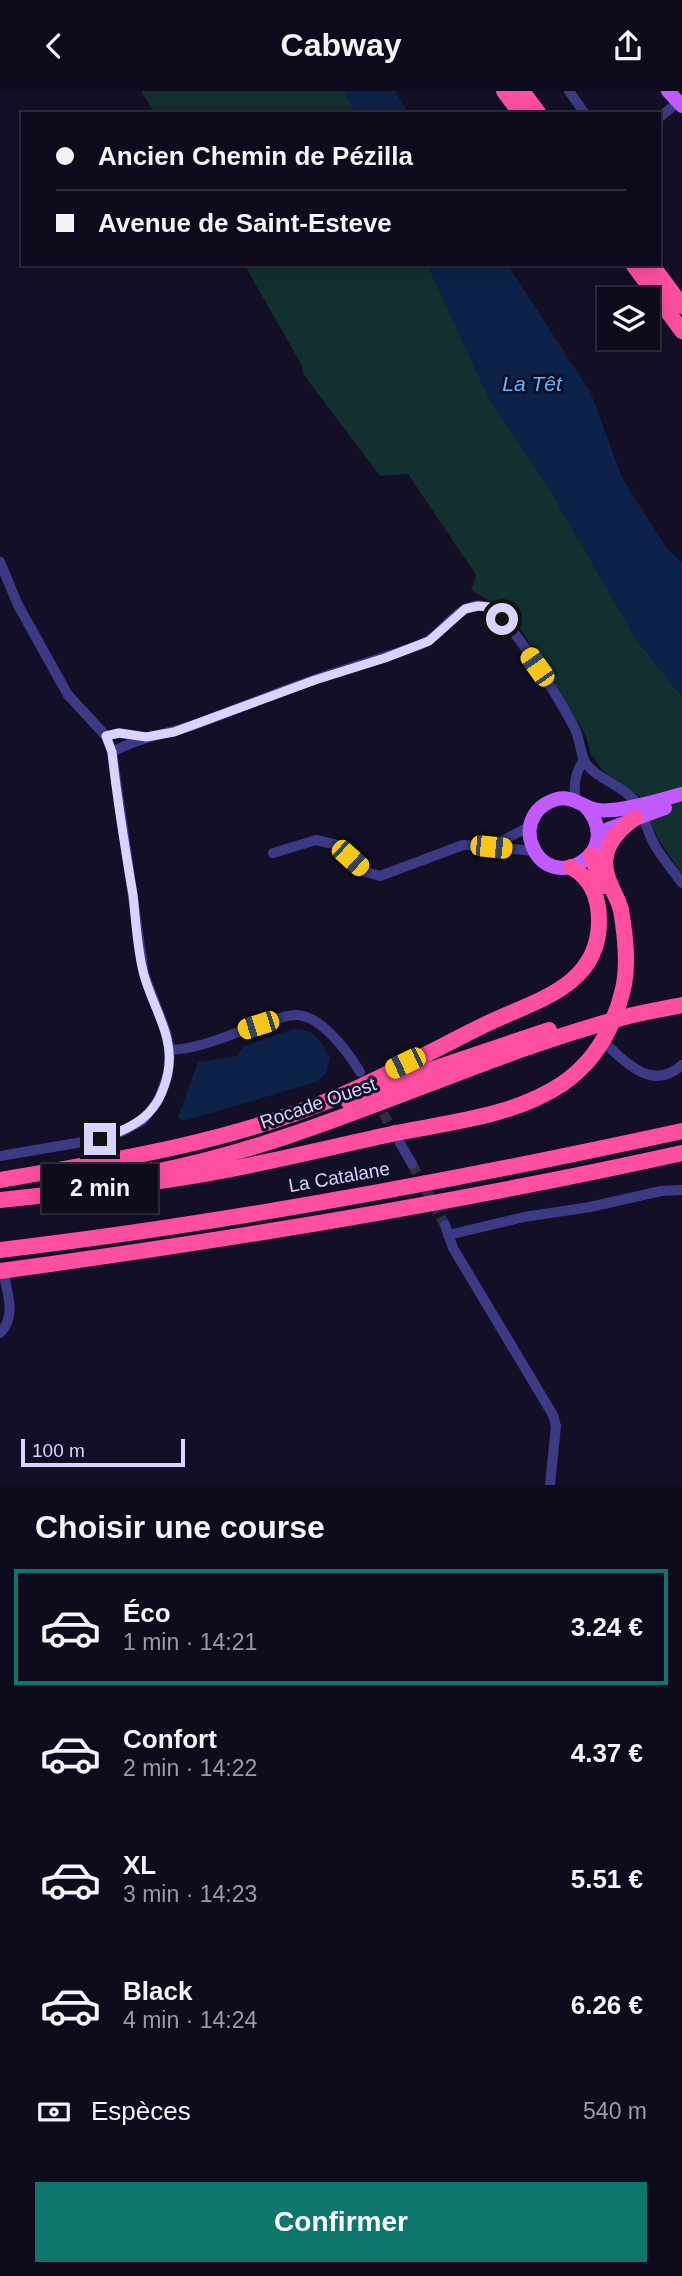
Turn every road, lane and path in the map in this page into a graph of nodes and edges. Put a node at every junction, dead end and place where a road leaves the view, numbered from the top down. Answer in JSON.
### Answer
{"nodes":[{"id":1,"x":504,"y":91,"type":"edge"},
{"id":2,"x":522,"y":91,"type":"edge"},
{"id":3,"x":569,"y":91,"type":"edge"},
{"id":4,"x":676,"y":99,"type":"edge"},
{"id":5,"x":520,"y":112,"type":"edge"},
{"id":6,"x":538,"y":112,"type":"edge"},
{"id":7,"x":585,"y":112,"type":"edge"},
{"id":8,"x":661,"y":116,"type":"edge"},
{"id":9,"x":634,"y":266,"type":"edge"},
{"id":10,"x":652,"y":266,"type":"edge"},
{"id":11,"x":682,"y":306,"type":"edge"},
{"id":12,"x":682,"y":331,"type":"edge"},
{"id":13,"x":0,"y":562,"type":"edge"},
{"id":14,"x":106,"y":736,"type":"junction"},
{"id":15,"x":146,"y":737,"type":"junction"},
{"id":16,"x":112,"y":752,"type":"junction"},
{"id":17,"x":584,"y":759,"type":"junction"},
{"id":18,"x":682,"y":794,"type":"edge"},
{"id":19,"x":580,"y":803,"type":"junction"},
{"id":20,"x":682,"y":803,"type":"edge"},
{"id":21,"x":632,"y":813,"type":"junction"},
{"id":22,"x":530,"y":826,"type":"junction"},
{"id":23,"x":491,"y":847,"type":"junction"},
{"id":24,"x":534,"y":851,"type":"junction"},
{"id":25,"x":594,"y":851,"type":"junction"},
{"id":26,"x":273,"y":853,"type":"dead end"},
{"id":27,"x":570,"y":867,"type":"junction"},
{"id":28,"x":682,"y":883,"type":"edge"},
{"id":29,"x":625,"y":947,"type":"junction"},
{"id":30,"x":682,"y":996,"type":"edge"},
{"id":31,"x":682,"y":1005,"type":"edge"},
{"id":32,"x":629,"y":1011,"type":"junction"},
{"id":33,"x":608,"y":1017,"type":"junction"},
{"id":34,"x":604,"y":1042,"type":"junction"},
{"id":35,"x":170,"y":1050,"type":"junction"},
{"id":36,"x":682,"y":1065,"type":"edge"},
{"id":37,"x":360,"y":1072,"type":"dead end"},
{"id":38,"x":682,"y":1131,"type":"edge"},
{"id":39,"x":400,"y":1143,"type":"tunnel mouth"},
{"id":40,"x":682,"y":1153,"type":"edge"},
{"id":41,"x":0,"y":1156,"type":"edge"},
{"id":42,"x":412,"y":1164,"type":"tunnel mouth"},
{"id":43,"x":0,"y":1182,"type":"edge"},
{"id":44,"x":682,"y":1190,"type":"edge"},
{"id":45,"x":0,"y":1200,"type":"edge"},
{"id":46,"x":0,"y":1250,"type":"edge"},
{"id":47,"x":1,"y":1271,"type":"edge"},
{"id":48,"x":0,"y":1333,"type":"edge"},
{"id":49,"x":550,"y":1485,"type":"edge"}],
"edges":[{"from":1,"to":5,"type":"highway"},
{"from":2,"to":6,"type":"highway"},
{"from":3,"to":7,"type":"street"},
{"from":4,"to":8,"type":"street"},
{"from":9,"to":12,"type":"highway"},
{"from":10,"to":11,"type":"highway"},
{"from":13,"to":14,"type":"street"},
{"from":14,"to":15,"type":"street"},
{"from":14,"to":16,"type":"street"},
{"from":15,"to":16,"type":"street"},
{"from":15,"to":17,"type":"street"},
{"from":16,"to":35,"type":"street"},
{"from":17,"to":19,"type":"street"},
{"from":17,"to":28,"type":"street"},
{"from":18,"to":21,"type":"main road"},
{"from":19,"to":21,"type":"main road"},
{"from":19,"to":22,"type":"main road"},
{"from":19,"to":25,"type":"main road"},
{"from":20,"to":21,"type":"main road"},
{"from":21,"to":25,"type":"main road"},
{"from":21,"to":29,"type":"highway"},
{"from":22,"to":23,"type":"street"},
{"from":22,"to":24,"type":"main road"},
{"from":23,"to":24,"type":"street"},
{"from":23,"to":26,"type":"street"},
{"from":24,"to":27,"type":"main road"},
{"from":25,"to":27,"type":"main road"},
{"from":25,"to":29,"type":"highway"},
{"from":27,"to":43,"type":"highway"},
{"from":29,"to":34,"type":"highway"},
{"from":30,"to":32,"type":"highway","name":"Rocade Ouest"},
{"from":31,"to":32,"type":"highway","name":"Rocade Ouest"},
{"from":32,"to":33,"type":"highway","name":"Rocade Ouest"},
{"from":33,"to":43,"type":"highway","name":"Rocade Ouest"},
{"from":33,"to":45,"type":"highway","name":"Rocade Ouest"},
{"from":34,"to":36,"type":"street"},
{"from":34,"to":45,"type":"highway"},
{"from":35,"to":37,"type":"street"},
{"from":35,"to":41,"type":"street"},
{"from":38,"to":46,"type":"highway","name":"La Catalane"},
{"from":39,"to":42,"type":"street"},
{"from":40,"to":47,"type":"highway"},
{"from":44,"to":49,"type":"street"},
{"from":47,"to":48,"type":"street"}]}
